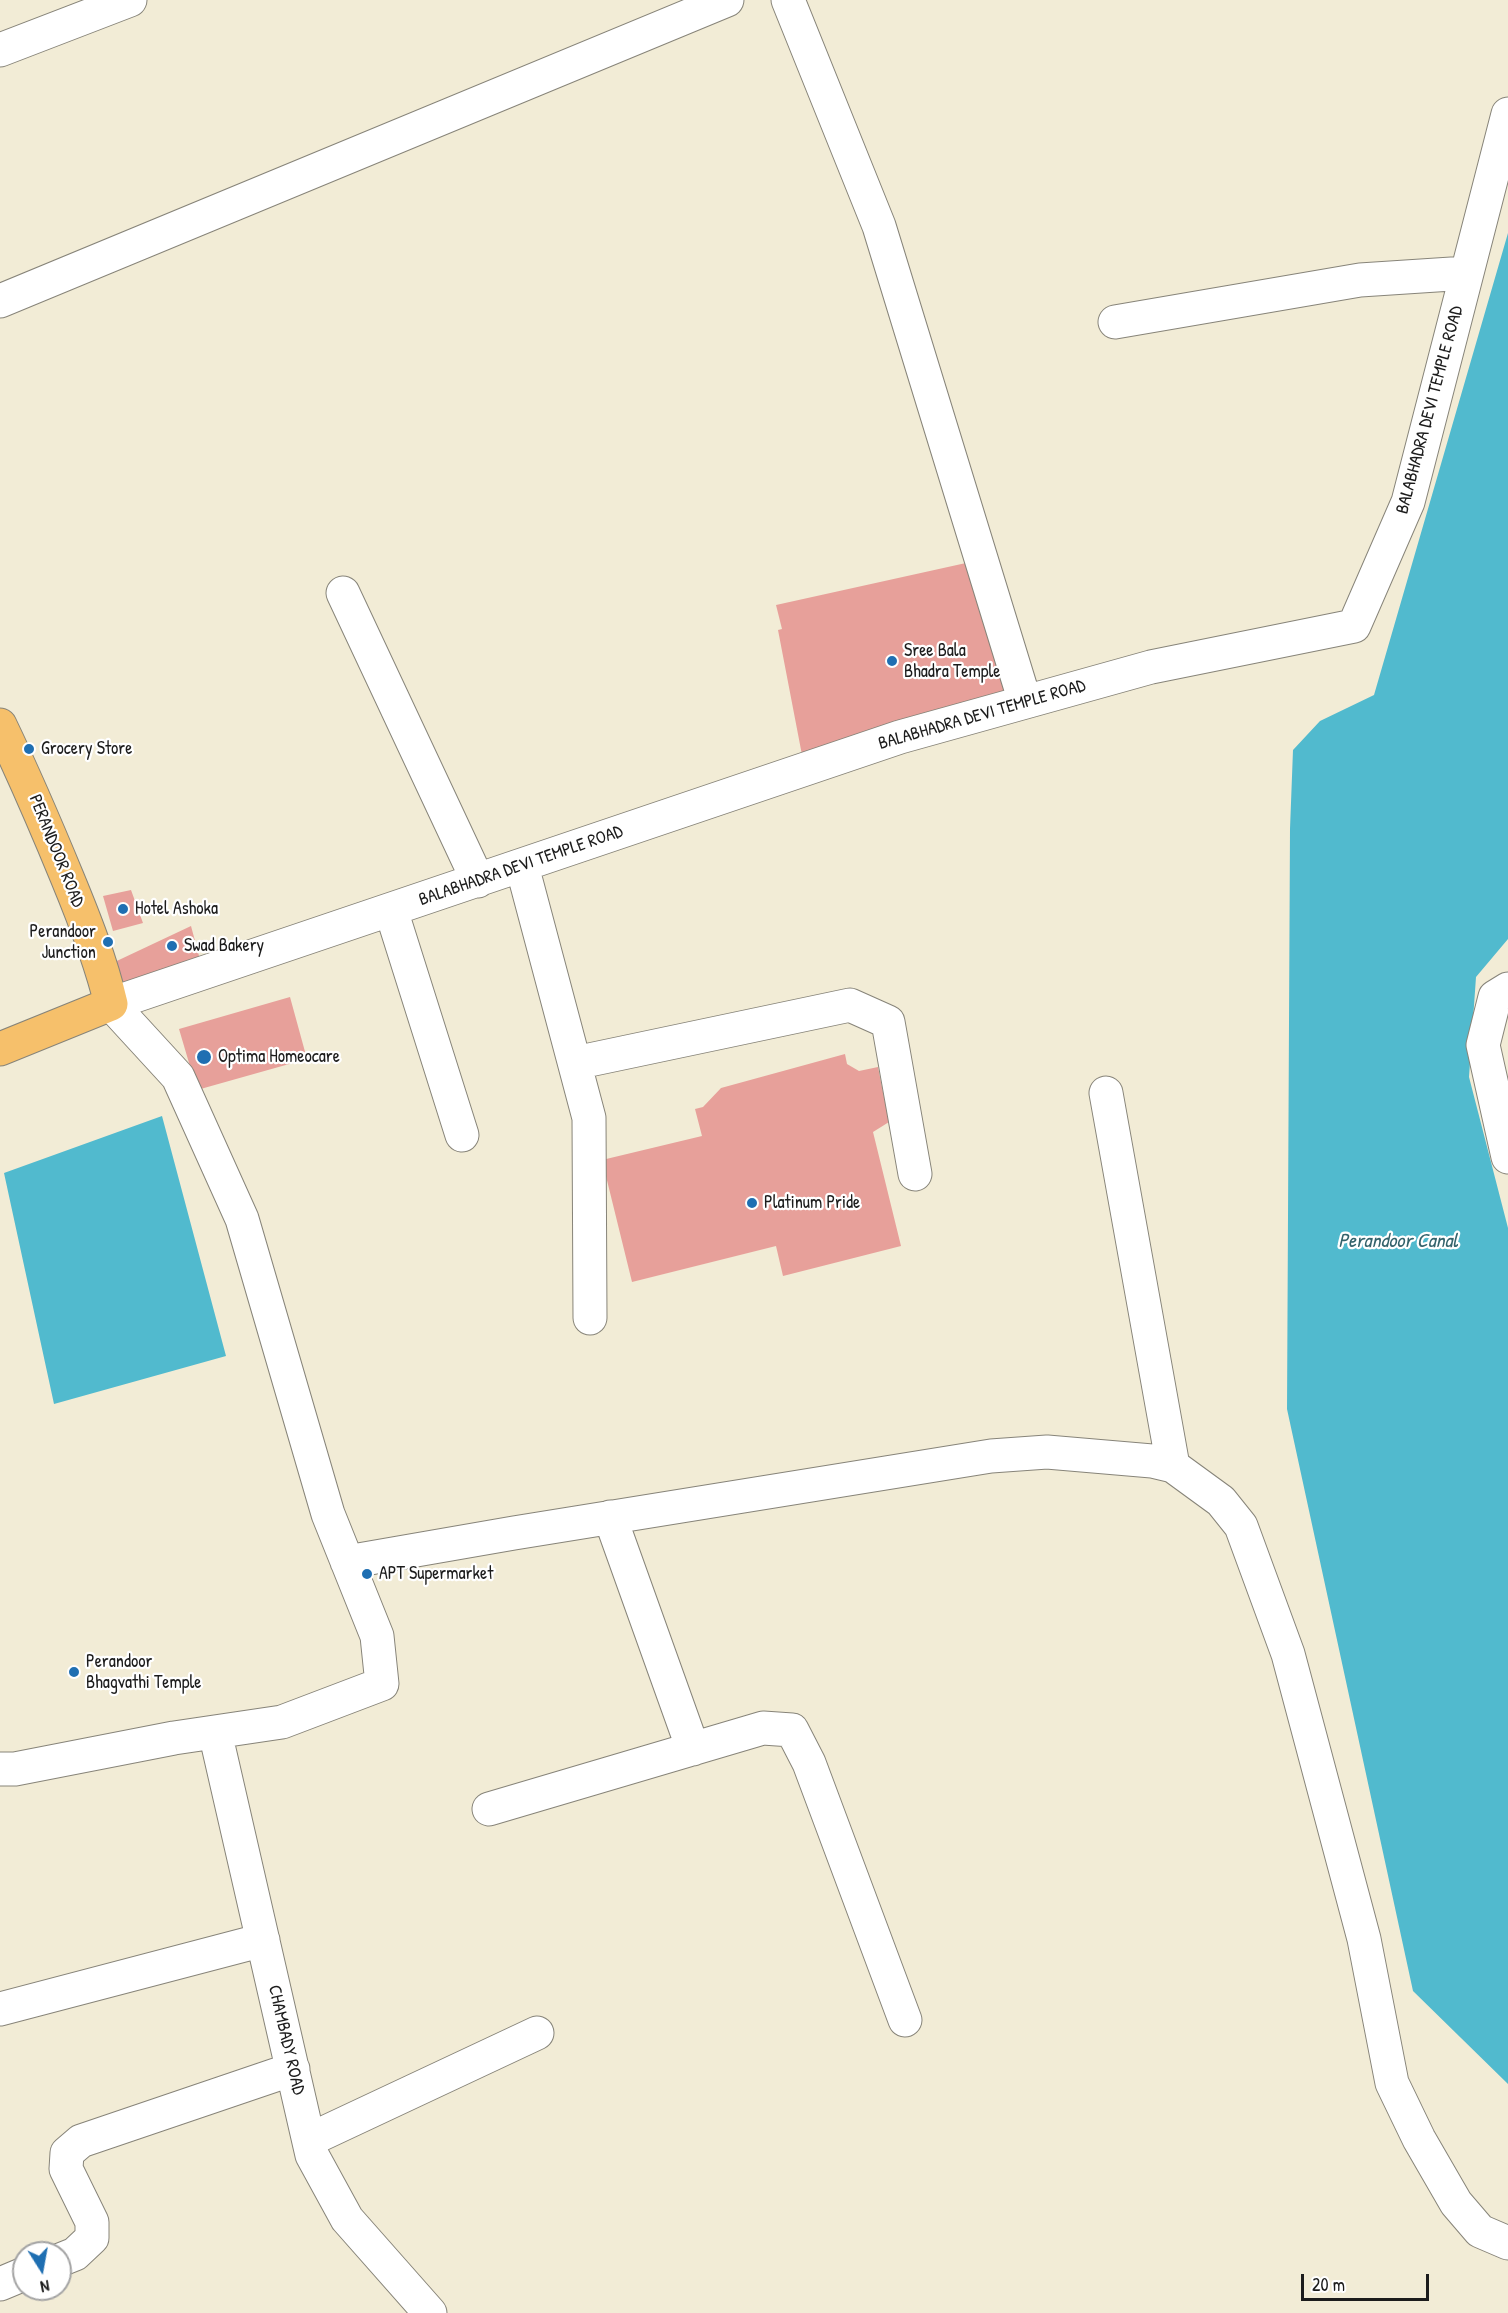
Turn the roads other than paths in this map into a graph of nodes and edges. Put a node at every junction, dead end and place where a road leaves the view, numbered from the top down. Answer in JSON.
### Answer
{"nodes":[{"id":1,"x":130,"y":0,"type":"edge"},
{"id":2,"x":727,"y":0,"type":"edge"},
{"id":3,"x":788,"y":0,"type":"edge"},
{"id":4,"x":0,"y":50,"type":"edge"},
{"id":5,"x":1508,"y":114,"type":"edge"},
{"id":6,"x":1467,"y":273,"type":"junction"},
{"id":7,"x":0,"y":301,"type":"edge"},
{"id":8,"x":1115,"y":322,"type":"dead end"},
{"id":9,"x":343,"y":593,"type":"dead end"},
{"id":10,"x":1025,"y":702,"type":"junction"},
{"id":11,"x":0,"y":725,"type":"edge"},
{"id":12,"x":522,"y":866,"type":"junction"},
{"id":13,"x":478,"y":881,"type":"junction"},
{"id":14,"x":391,"y":910,"type":"junction"},
{"id":15,"x":1508,"y":989,"type":"edge"},
{"id":16,"x":111,"y":1004,"type":"junction"},
{"id":17,"x":0,"y":1049,"type":"edge"},
{"id":18,"x":575,"y":1063,"type":"junction"},
{"id":19,"x":1106,"y":1093,"type":"dead end"},
{"id":20,"x":462,"y":1135,"type":"dead end"},
{"id":21,"x":1508,"y":1157,"type":"edge"},
{"id":22,"x":915,"y":1174,"type":"dead end"},
{"id":23,"x":590,"y":1318,"type":"dead end"},
{"id":24,"x":1173,"y":1466,"type":"junction"},
{"id":25,"x":610,"y":1517,"type":"junction"},
{"id":26,"x":347,"y":1562,"type":"junction"},
{"id":27,"x":215,"y":1732,"type":"junction"},
{"id":28,"x":693,"y":1749,"type":"junction"},
{"id":29,"x":0,"y":1769,"type":"edge"},
{"id":30,"x":489,"y":1809,"type":"dead end"},
{"id":31,"x":262,"y":1940,"type":"junction"},
{"id":32,"x":0,"y":2009,"type":"edge"},
{"id":33,"x":905,"y":2020,"type":"dead end"},
{"id":34,"x":537,"y":2033,"type":"dead end"},
{"id":35,"x":293,"y":2069,"type":"junction"},
{"id":36,"x":309,"y":2140,"type":"junction"},
{"id":37,"x":1508,"y":2243,"type":"edge"},
{"id":38,"x":72,"y":2255,"type":"edge"},
{"id":39,"x":430,"y":2313,"type":"edge"}],
"edges":[{"from":1,"to":4,"type":"street"},
{"from":2,"to":7,"type":"street"},
{"from":3,"to":10,"type":"street"},
{"from":5,"to":6,"type":"street","name":"BALABHADRA DEVI TEMPLE ROAD"},
{"from":6,"to":8,"type":"street"},
{"from":6,"to":10,"type":"street","name":"BALABHADRA DEVI TEMPLE ROAD"},
{"from":9,"to":13,"type":"street"},
{"from":10,"to":12,"type":"street","name":"BALABHADRA DEVI TEMPLE ROAD"},
{"from":11,"to":16,"type":"main road","name":"PERANDOOR ROAD"},
{"from":12,"to":13,"type":"street","name":"BALABHADRA DEVI TEMPLE ROAD"},
{"from":12,"to":18,"type":"street"},
{"from":13,"to":14,"type":"street","name":"BALABHADRA DEVI TEMPLE ROAD"},
{"from":14,"to":16,"type":"street","name":"BALABHADRA DEVI TEMPLE ROAD"},
{"from":14,"to":20,"type":"street"},
{"from":15,"to":21,"type":"street"},
{"from":16,"to":17,"type":"main road"},
{"from":16,"to":26,"type":"street"},
{"from":18,"to":22,"type":"street"},
{"from":18,"to":23,"type":"street"},
{"from":19,"to":24,"type":"street"},
{"from":24,"to":25,"type":"street"},
{"from":24,"to":37,"type":"street"},
{"from":25,"to":26,"type":"street"},
{"from":25,"to":28,"type":"street"},
{"from":26,"to":27,"type":"street"},
{"from":27,"to":29,"type":"street"},
{"from":27,"to":31,"type":"street","name":"CHAMBADY ROAD"},
{"from":28,"to":30,"type":"street"},
{"from":28,"to":33,"type":"street"},
{"from":31,"to":32,"type":"street"},
{"from":31,"to":35,"type":"street","name":"CHAMBADY ROAD"},
{"from":34,"to":36,"type":"street"},
{"from":35,"to":36,"type":"street","name":"CHAMBADY ROAD"},
{"from":35,"to":38,"type":"street"},
{"from":36,"to":39,"type":"street","name":"CHAMBADY ROAD"}]}
